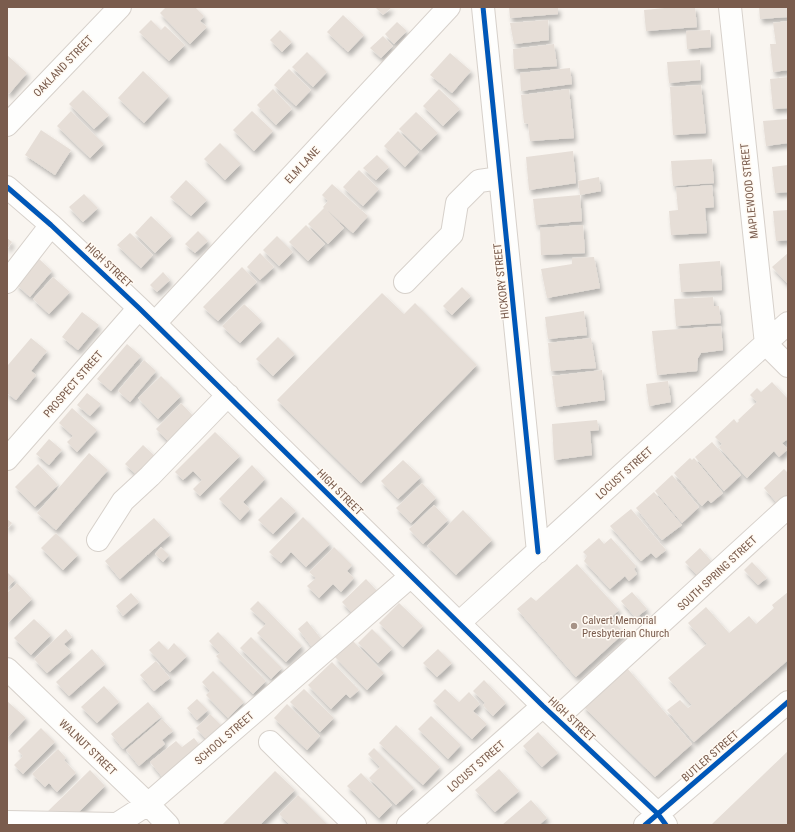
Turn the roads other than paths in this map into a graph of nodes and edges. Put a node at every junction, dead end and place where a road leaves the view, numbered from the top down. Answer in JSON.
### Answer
{"nodes":[{"id":1,"x":120,"y":7,"type":"edge"},
{"id":2,"x":449,"y":7,"type":"edge"},
{"id":3,"x":483,"y":7,"type":"edge"},
{"id":4,"x":730,"y":7,"type":"edge"},
{"id":5,"x":7,"y":124,"type":"edge"},
{"id":6,"x":500,"y":178,"type":"junction"},
{"id":7,"x":7,"y":187,"type":"edge"},
{"id":8,"x":51,"y":225,"type":"junction"},
{"id":9,"x":7,"y":282,"type":"edge"},
{"id":10,"x":405,"y":282,"type":"dead end"},
{"id":11,"x":140,"y":308,"type":"junction"},
{"id":12,"x":155,"y":323,"type":"junction"},
{"id":13,"x":788,"y":323,"type":"edge"},
{"id":14,"x":766,"y":344,"type":"junction"},
{"id":15,"x":788,"y":366,"type":"edge"},
{"id":16,"x":228,"y":395,"type":"junction"},
{"id":17,"x":7,"y":459,"type":"edge"},
{"id":18,"x":788,"y":508,"type":"edge"},
{"id":19,"x":98,"y":540,"type":"dead end"},
{"id":20,"x":538,"y":552,"type":"junction"},
{"id":21,"x":411,"y":576,"type":"junction"},
{"id":22,"x":459,"y":623,"type":"junction"},
{"id":23,"x":7,"y":669,"type":"edge"},
{"id":24,"x":788,"y":702,"type":"edge"},
{"id":25,"x":550,"y":712,"type":"junction"},
{"id":26,"x":270,"y":742,"type":"dead end"},
{"id":27,"x":148,"y":804,"type":"junction"},
{"id":28,"x":656,"y":821,"type":"edge"},
{"id":29,"x":7,"y":822,"type":"edge"},
{"id":30,"x":168,"y":825,"type":"edge"},
{"id":31,"x":355,"y":825,"type":"edge"},
{"id":32,"x":408,"y":825,"type":"edge"}],
"edges":[{"from":1,"to":5,"type":"street","name":"OAKLAND STREET"},
{"from":2,"to":12,"type":"street","name":"ELM LANE"},
{"from":3,"to":6,"type":"street","name":"HICKORY STREET"},
{"from":4,"to":14,"type":"street","name":"MAPLEWOOD STREET"},
{"from":6,"to":10,"type":"street"},
{"from":6,"to":20,"type":"street","name":"HICKORY STREET"},
{"from":7,"to":8,"type":"street","name":"HIGH STREET"},
{"from":8,"to":9,"type":"street"},
{"from":8,"to":11,"type":"street","name":"HIGH STREET"},
{"from":11,"to":12,"type":"street","name":"HIGH STREET"},
{"from":11,"to":17,"type":"street","name":"PROSPECT STREET"},
{"from":12,"to":16,"type":"street","name":"HIGH STREET"},
{"from":13,"to":14,"type":"street","name":"LOCUST STREET"},
{"from":14,"to":15,"type":"street"},
{"from":14,"to":20,"type":"street","name":"LOCUST STREET"},
{"from":16,"to":19,"type":"street"},
{"from":16,"to":21,"type":"street","name":"HIGH STREET"},
{"from":18,"to":25,"type":"street","name":"SOUTH SPRING STREET"},
{"from":20,"to":22,"type":"street","name":"LOCUST STREET"},
{"from":21,"to":22,"type":"street","name":"HIGH STREET"},
{"from":21,"to":27,"type":"street","name":"SCHOOL STREET"},
{"from":22,"to":25,"type":"street","name":"HIGH STREET"},
{"from":23,"to":27,"type":"street","name":"WALNUT STREET"},
{"from":24,"to":28,"type":"street","name":"BUTLER STREET"},
{"from":25,"to":28,"type":"street","name":"HIGH STREET"},
{"from":25,"to":32,"type":"street","name":"LOCUST STREET"},
{"from":26,"to":31,"type":"street"},
{"from":27,"to":29,"type":"street","name":"SCHOOL STREET"},
{"from":27,"to":30,"type":"street","name":"WALNUT STREET"}]}
